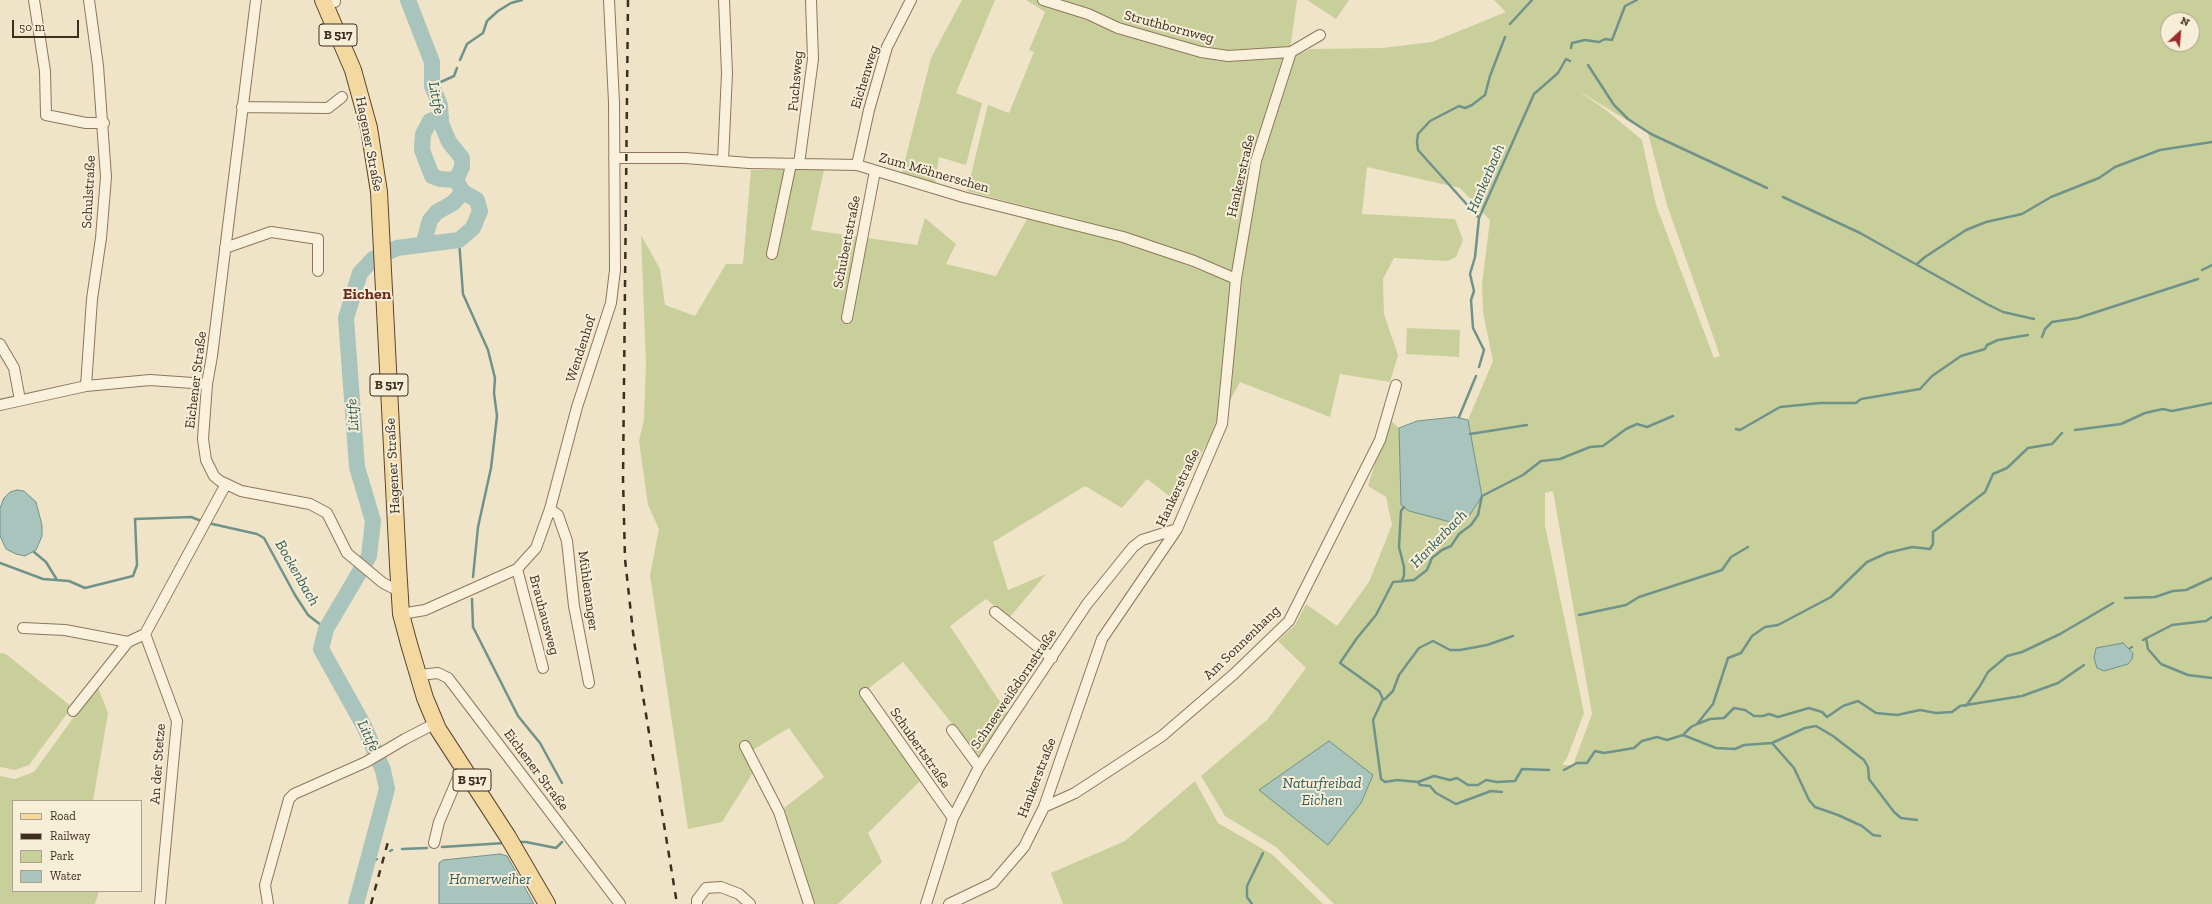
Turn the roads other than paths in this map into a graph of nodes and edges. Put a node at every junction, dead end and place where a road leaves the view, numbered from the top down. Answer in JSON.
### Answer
{"nodes":[{"id":1,"x":34,"y":0,"type":"edge"},
{"id":2,"x":89,"y":0,"type":"edge"},
{"id":3,"x":256,"y":0,"type":"edge"},
{"id":4,"x":609,"y":0,"type":"edge"},
{"id":5,"x":724,"y":0,"type":"edge"},
{"id":6,"x":811,"y":0,"type":"edge"},
{"id":7,"x":912,"y":0,"type":"edge"},
{"id":8,"x":1043,"y":0,"type":"edge"},
{"id":9,"x":331,"y":1,"type":"edge"},
{"id":10,"x":1320,"y":35,"type":"dead end"},
{"id":11,"x":1291,"y":52,"type":"junction"},
{"id":12,"x":342,"y":97,"type":"dead end"},
{"id":13,"x":242,"y":107,"type":"junction"},
{"id":14,"x":104,"y":123,"type":"junction"},
{"id":15,"x":614,"y":158,"type":"junction"},
{"id":16,"x":723,"y":161,"type":"junction"},
{"id":17,"x":795,"y":164,"type":"junction"},
{"id":18,"x":857,"y":166,"type":"junction"},
{"id":19,"x":875,"y":171,"type":"junction"},
{"id":20,"x":225,"y":248,"type":"junction"},
{"id":21,"x":772,"y":254,"type":"dead end"},
{"id":22,"x":318,"y":271,"type":"dead end"},
{"id":23,"x":1236,"y":279,"type":"junction"},
{"id":24,"x":847,"y":318,"type":"dead end"},
{"id":25,"x":0,"y":344,"type":"edge"},
{"id":26,"x":207,"y":384,"type":"junction"},
{"id":27,"x":1396,"y":385,"type":"dead end"},
{"id":28,"x":86,"y":386,"type":"junction"},
{"id":29,"x":20,"y":400,"type":"junction"},
{"id":30,"x":0,"y":405,"type":"edge"},
{"id":31,"x":226,"y":484,"type":"junction"},
{"id":32,"x":550,"y":509,"type":"junction"},
{"id":33,"x":1177,"y":529,"type":"junction"},
{"id":34,"x":517,"y":569,"type":"junction"},
{"id":35,"x":399,"y":591,"type":"junction"},
{"id":36,"x":995,"y":612,"type":"dead end"},
{"id":37,"x":401,"y":614,"type":"junction"},
{"id":38,"x":23,"y":628,"type":"dead end"},
{"id":39,"x":145,"y":634,"type":"junction"},
{"id":40,"x":128,"y":642,"type":"junction"},
{"id":41,"x":1052,"y":658,"type":"junction"},
{"id":42,"x":543,"y":668,"type":"dead end"},
{"id":43,"x":419,"y":675,"type":"junction"},
{"id":44,"x":589,"y":683,"type":"dead end"},
{"id":45,"x":865,"y":693,"type":"dead end"},
{"id":46,"x":73,"y":711,"type":"dead end"},
{"id":47,"x":436,"y":723,"type":"junction"},
{"id":48,"x":952,"y":730,"type":"dead end"},
{"id":49,"x":745,"y":746,"type":"dead end"},
{"id":50,"x":979,"y":767,"type":"junction"},
{"id":51,"x":467,"y":773,"type":"junction"},
{"id":52,"x":1044,"y":807,"type":"junction"},
{"id":53,"x":953,"y":818,"type":"junction"},
{"id":54,"x":434,"y":843,"type":"dead end"},
{"id":55,"x":160,"y":904,"type":"edge"},
{"id":56,"x":268,"y":904,"type":"edge"},
{"id":57,"x":547,"y":904,"type":"edge"},
{"id":58,"x":620,"y":904,"type":"edge"},
{"id":59,"x":697,"y":904,"type":"edge"},
{"id":60,"x":750,"y":904,"type":"edge"},
{"id":61,"x":809,"y":904,"type":"edge"},
{"id":62,"x":926,"y":904,"type":"edge"},
{"id":63,"x":949,"y":904,"type":"edge"}],
"edges":[{"from":1,"to":14,"type":"street"},
{"from":2,"to":14,"type":"street","name":"Schulstraße"},
{"from":3,"to":13,"type":"street","name":"Eichener Straße"},
{"from":4,"to":15,"type":"street","name":"Wendenhof"},
{"from":5,"to":16,"type":"street"},
{"from":6,"to":17,"type":"street","name":"Fuchsweg"},
{"from":7,"to":18,"type":"street","name":"Eichenweg"},
{"from":8,"to":11,"type":"street","name":"Struthbornweg"},
{"from":9,"to":35,"type":"main road","name":"Hagener Straße","number":"B 517"},
{"from":10,"to":11,"type":"street"},
{"from":11,"to":23,"type":"street","name":"Hankerstraße"},
{"from":12,"to":13,"type":"street"},
{"from":13,"to":20,"type":"street","name":"Eichener Straße"},
{"from":14,"to":28,"type":"street","name":"Schulstraße"},
{"from":15,"to":16,"type":"street","name":"Zum Möhnerschen"},
{"from":15,"to":32,"type":"street","name":"Wendenhof"},
{"from":16,"to":17,"type":"street","name":"Zum Möhnerschen"},
{"from":17,"to":18,"type":"street","name":"Zum Möhnerschen"},
{"from":17,"to":21,"type":"street","name":"Fuchsweg"},
{"from":18,"to":19,"type":"street","name":"Zum Möhnerschen"},
{"from":19,"to":23,"type":"street","name":"Zum Möhnerschen"},
{"from":19,"to":24,"type":"street","name":"Schubertstraße"},
{"from":20,"to":22,"type":"street"},
{"from":20,"to":26,"type":"street","name":"Eichener Straße"},
{"from":23,"to":33,"type":"street","name":"Hankerstraße"},
{"from":25,"to":29,"type":"street"},
{"from":26,"to":28,"type":"street"},
{"from":26,"to":31,"type":"street","name":"Eichener Straße"},
{"from":27,"to":52,"type":"street","name":"Am Sonnenhang"},
{"from":28,"to":29,"type":"street"},
{"from":29,"to":30,"type":"street"},
{"from":31,"to":35,"type":"street","name":"Eichener Straße"},
{"from":31,"to":39,"type":"street"},
{"from":32,"to":34,"type":"street","name":"Wendenhof"},
{"from":32,"to":44,"type":"street","name":"Mühlenanger"},
{"from":33,"to":41,"type":"street","name":"Schneeweißdornstraße"},
{"from":33,"to":52,"type":"street","name":"Hankerstraße"},
{"from":34,"to":37,"type":"street","name":"Wendenhof"},
{"from":34,"to":42,"type":"street","name":"Brauhausweg"},
{"from":35,"to":37,"type":"main road","name":"Hagener Straße","number":"B 517"},
{"from":36,"to":41,"type":"street"},
{"from":37,"to":43,"type":"main road","name":"Hagener Straße","number":"B 517"},
{"from":38,"to":40,"type":"street"},
{"from":39,"to":40,"type":"street"},
{"from":39,"to":55,"type":"street","name":"An der Stetze"},
{"from":40,"to":46,"type":"street"},
{"from":41,"to":50,"type":"street","name":"Schneeweißdornstraße"},
{"from":43,"to":47,"type":"main road","name":"Hagener Straße","number":"B 517"},
{"from":43,"to":58,"type":"street","name":"Eichener Straße"},
{"from":45,"to":53,"type":"street","name":"Schubertstraße"},
{"from":47,"to":51,"type":"main road","name":"Hagener Straße","number":"B 517"},
{"from":47,"to":56,"type":"street"},
{"from":48,"to":50,"type":"street"},
{"from":49,"to":61,"type":"street"},
{"from":50,"to":53,"type":"street","name":"Schneeweißdornstraße"},
{"from":51,"to":54,"type":"street"},
{"from":51,"to":57,"type":"main road","name":"Hagener Straße","number":"B 517"},
{"from":52,"to":63,"type":"street","name":"Hankerstraße"},
{"from":53,"to":62,"type":"street","name":"Schneeweißdornstraße"},
{"from":59,"to":60,"type":"street"}]}
